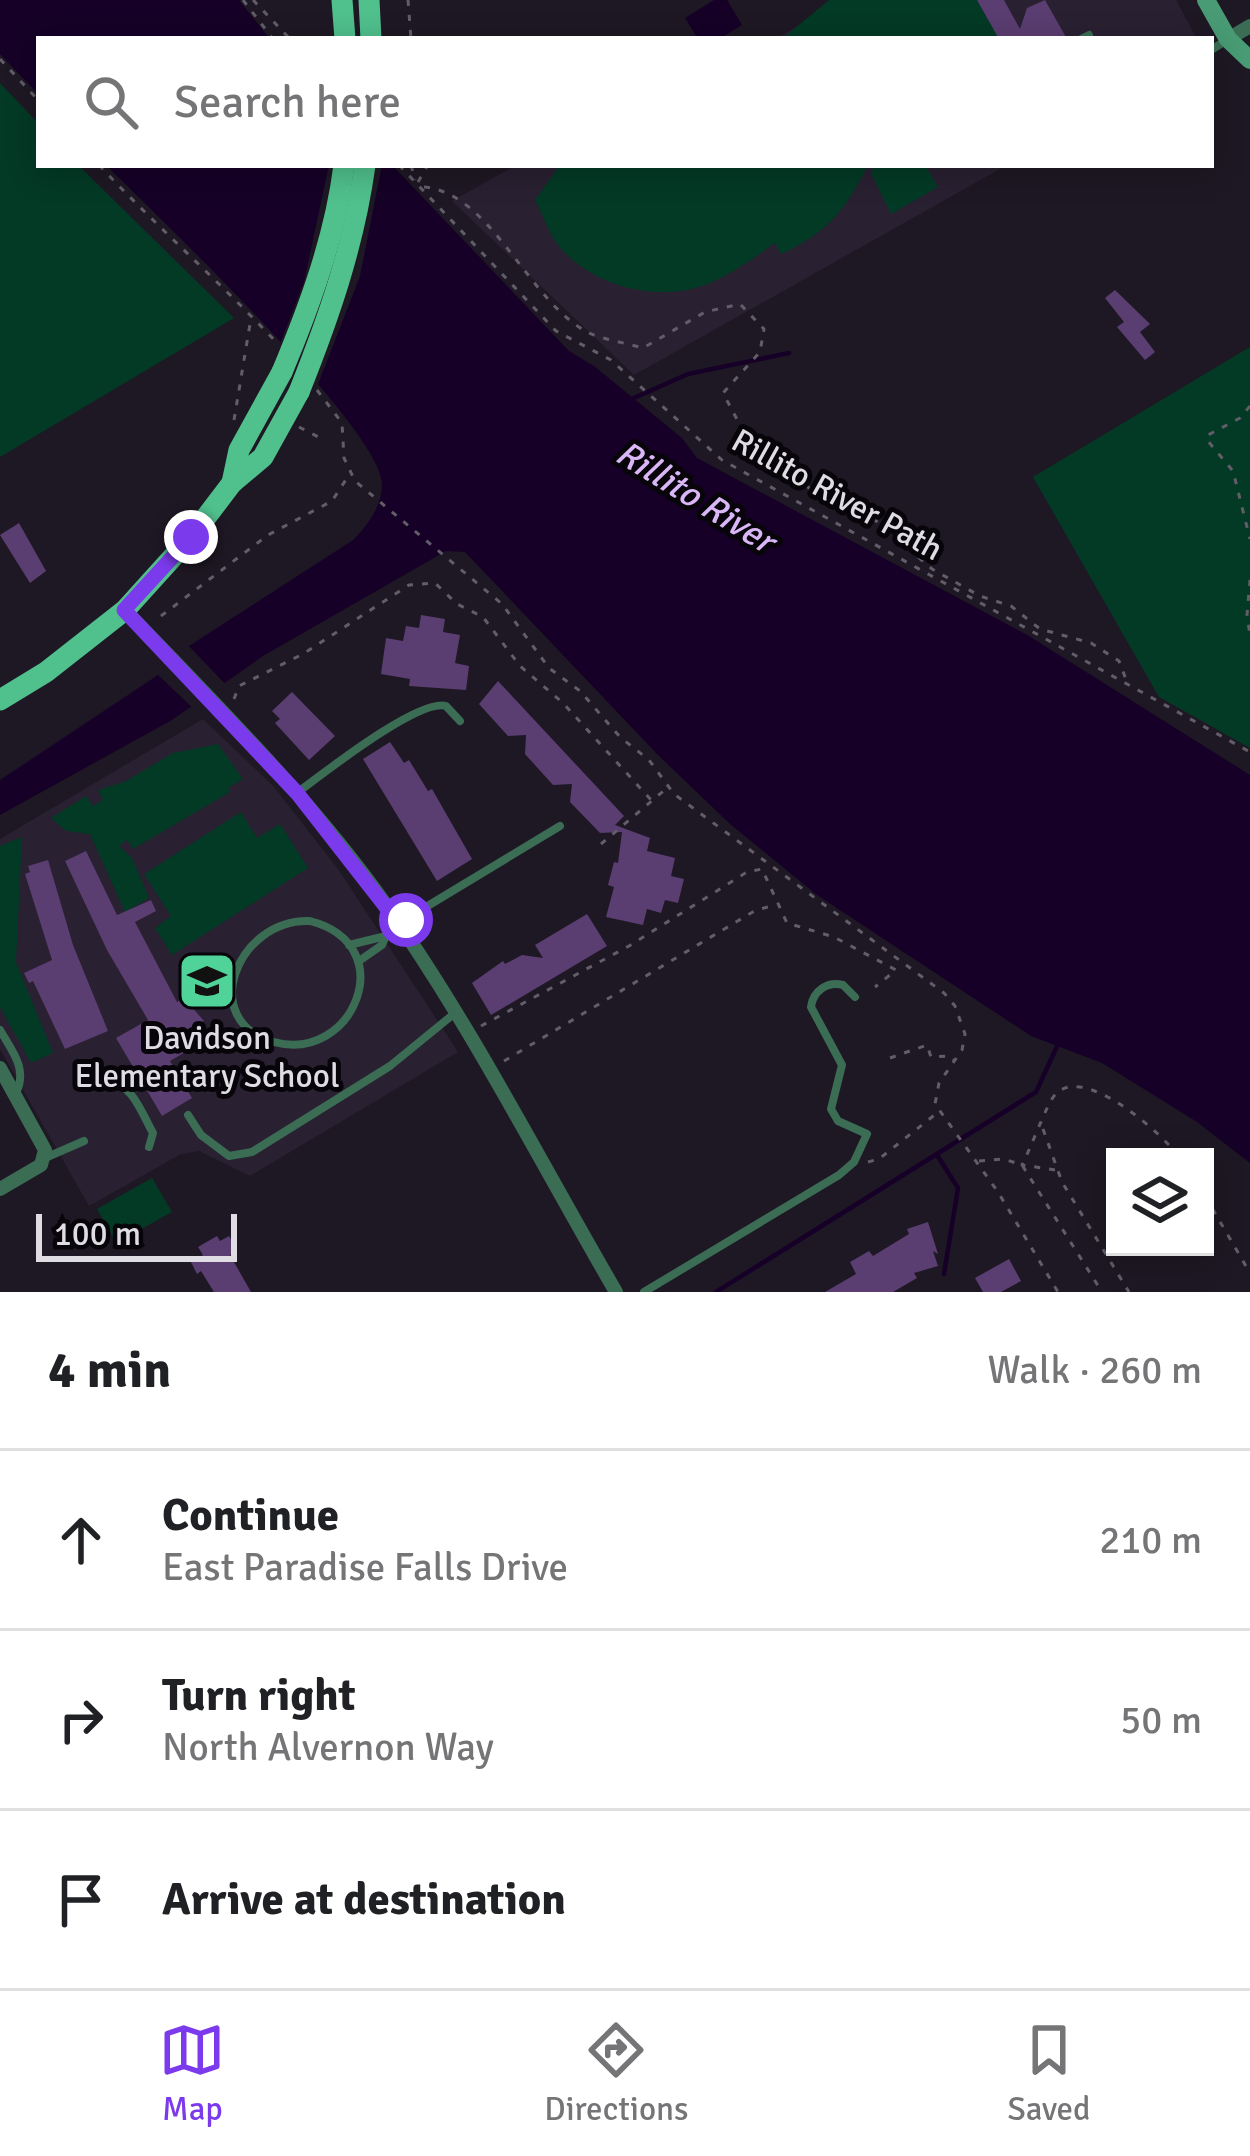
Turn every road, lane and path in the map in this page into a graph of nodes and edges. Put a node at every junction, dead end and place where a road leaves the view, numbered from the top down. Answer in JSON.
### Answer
{"nodes":[{"id":1,"x":243,"y":0,"type":"edge"},
{"id":2,"x":254,"y":0,"type":"edge"},
{"id":3,"x":342,"y":0,"type":"edge"},
{"id":4,"x":369,"y":0,"type":"edge"},
{"id":5,"x":408,"y":0,"type":"edge"},
{"id":6,"x":1206,"y":0,"type":"edge"},
{"id":7,"x":1250,"y":26,"type":"edge"},
{"id":8,"x":271,"y":36,"type":"edge"},
{"id":9,"x":287,"y":36,"type":"edge"},
{"id":10,"x":345,"y":36,"type":"edge"},
{"id":11,"x":371,"y":36,"type":"edge"},
{"id":12,"x":411,"y":36,"type":"edge"},
{"id":13,"x":1228,"y":39,"type":"junction"},
{"id":14,"x":1214,"y":48,"type":"edge"},
{"id":15,"x":0,"y":59,"type":"edge"},
{"id":16,"x":1250,"y":60,"type":"edge"},
{"id":17,"x":36,"y":98,"type":"edge"},
{"id":18,"x":102,"y":168,"type":"edge"},
{"id":19,"x":344,"y":168,"type":"edge"},
{"id":20,"x":364,"y":168,"type":"edge"},
{"id":21,"x":402,"y":168,"type":"edge"},
{"id":22,"x":412,"y":168,"type":"edge"},
{"id":23,"x":426,"y":168,"type":"edge"},
{"id":24,"x":418,"y":184,"type":"junction"},
{"id":25,"x":251,"y":316,"type":"junction"},
{"id":26,"x":277,"y":342,"type":"dead end"},
{"id":27,"x":308,"y":391,"type":"junction"},
{"id":28,"x":1250,"y":406,"type":"edge"},
{"id":29,"x":298,"y":426,"type":"dead end"},
{"id":30,"x":237,"y":430,"type":"dead end"},
{"id":31,"x":324,"y":440,"type":"dead end"},
{"id":32,"x":350,"y":474,"type":"junction"},
{"id":33,"x":232,"y":483,"type":"junction"},
{"id":34,"x":1242,"y":496,"type":"junction"},
{"id":35,"x":1250,"y":500,"type":"edge"},
{"id":36,"x":1250,"y":538,"type":"edge"},
{"id":37,"x":1250,"y":580,"type":"edge"},
{"id":38,"x":124,"y":610,"type":"junction"},
{"id":39,"x":160,"y":616,"type":"dead end"},
{"id":40,"x":1250,"y":635,"type":"edge"},
{"id":41,"x":1127,"y":684,"type":"junction"},
{"id":42,"x":234,"y":699,"type":"dead end"},
{"id":43,"x":0,"y":700,"type":"edge"},
{"id":44,"x":460,"y":721,"type":"dead end"},
{"id":45,"x":1250,"y":752,"type":"edge"},
{"id":46,"x":668,"y":788,"type":"junction"},
{"id":47,"x":297,"y":793,"type":"junction"},
{"id":48,"x":652,"y":801,"type":"junction"},
{"id":49,"x":560,"y":826,"type":"dead end"},
{"id":50,"x":601,"y":844,"type":"dead end"},
{"id":51,"x":778,"y":904,"type":"junction"},
{"id":52,"x":400,"y":925,"type":"junction"},
{"id":53,"x":386,"y":937,"type":"junction"},
{"id":54,"x":349,"y":946,"type":"junction"},
{"id":55,"x":358,"y":962,"type":"junction"},
{"id":56,"x":875,"y":987,"type":"dead end"},
{"id":57,"x":855,"y":998,"type":"dead end"},
{"id":58,"x":454,"y":1013,"type":"junction"},
{"id":59,"x":482,"y":1026,"type":"dead end"},
{"id":60,"x":0,"y":1030,"type":"edge"},
{"id":61,"x":890,"y":1058,"type":"dead end"},
{"id":62,"x":956,"y":1061,"type":"junction"},
{"id":63,"x":502,"y":1062,"type":"dead end"},
{"id":64,"x":0,"y":1068,"type":"edge"},
{"id":65,"x":108,"y":1082,"type":"dead end"},
{"id":66,"x":15,"y":1094,"type":"junction"},
{"id":67,"x":938,"y":1112,"type":"junction"},
{"id":68,"x":188,"y":1115,"type":"dead end"},
{"id":69,"x":1042,"y":1127,"type":"junction"},
{"id":70,"x":84,"y":1141,"type":"dead end"},
{"id":71,"x":149,"y":1147,"type":"dead end"},
{"id":72,"x":1171,"y":1148,"type":"edge"},
{"id":73,"x":45,"y":1158,"type":"junction"},
{"id":74,"x":864,"y":1162,"type":"dead end"},
{"id":75,"x":977,"y":1162,"type":"junction"},
{"id":76,"x":1022,"y":1165,"type":"junction"},
{"id":77,"x":1055,"y":1170,"type":"junction"},
{"id":78,"x":0,"y":1190,"type":"edge"},
{"id":79,"x":1214,"y":1211,"type":"edge"},
{"id":80,"x":1250,"y":1273,"type":"edge"},
{"id":81,"x":616,"y":1292,"type":"edge"},
{"id":82,"x":644,"y":1292,"type":"edge"},
{"id":83,"x":1058,"y":1292,"type":"edge"},
{"id":84,"x":1102,"y":1292,"type":"edge"},
{"id":85,"x":1130,"y":1292,"type":"edge"}],
"edges":[{"from":1,"to":8,"type":"path"},
{"from":2,"to":9,"type":"path"},
{"from":3,"to":10,"type":"main road"},
{"from":4,"to":11,"type":"main road"},
{"from":5,"to":12,"type":"path"},
{"from":6,"to":13,"type":"street"},
{"from":7,"to":13,"type":"street"},
{"from":13,"to":14,"type":"lane"},
{"from":13,"to":16,"type":"street"},
{"from":15,"to":17,"type":"path"},
{"from":18,"to":25,"type":"path"},
{"from":19,"to":33,"type":"main road","bridge":true},
{"from":20,"to":27,"type":"main road","bridge":true},
{"from":21,"to":24,"type":"path","name":"Rillito River Path"},
{"from":22,"to":24,"type":"path"},
{"from":23,"to":24,"type":"path"},
{"from":24,"to":41,"type":"path","name":"Rillito River Path"},
{"from":24,"to":41,"type":"path"},
{"from":25,"to":26,"type":"path"},
{"from":25,"to":30,"type":"path"},
{"from":27,"to":32,"type":"path"},
{"from":27,"to":33,"type":"main road"},
{"from":28,"to":34,"type":"path"},
{"from":29,"to":31,"type":"path"},
{"from":32,"to":39,"type":"path"},
{"from":32,"to":46,"type":"path"},
{"from":33,"to":38,"type":"main road"},
{"from":34,"to":35,"type":"path"},
{"from":34,"to":36,"type":"path"},
{"from":37,"to":40,"type":"path"},
{"from":38,"to":43,"type":"main road"},
{"from":38,"to":47,"type":"street"},
{"from":41,"to":45,"type":"path","name":"Rillito River Path"},
{"from":42,"to":48,"type":"path"},
{"from":44,"to":47,"type":"lane"},
{"from":46,"to":48,"type":"path"},
{"from":46,"to":62,"type":"path"},
{"from":47,"to":52,"type":"street"},
{"from":48,"to":50,"type":"path"},
{"from":49,"to":52,"type":"lane"},
{"from":51,"to":56,"type":"path"},
{"from":51,"to":59,"type":"path"},
{"from":51,"to":63,"type":"path"},
{"from":52,"to":53,"type":"lane"},
{"from":52,"to":58,"type":"street"},
{"from":53,"to":54,"type":"lane"},
{"from":53,"to":55,"type":"lane"},
{"from":54,"to":55,"type":"lane"},
{"from":54,"to":55,"type":"lane"},
{"from":57,"to":82,"type":"lane"},
{"from":58,"to":68,"type":"lane"},
{"from":58,"to":81,"type":"street"},
{"from":60,"to":66,"type":"lane"},
{"from":61,"to":62,"type":"path"},
{"from":62,"to":67,"type":"path"},
{"from":64,"to":66,"type":"street"},
{"from":65,"to":71,"type":"lane"},
{"from":66,"to":73,"type":"street"},
{"from":67,"to":74,"type":"path"},
{"from":67,"to":75,"type":"path"},
{"from":69,"to":72,"type":"path"},
{"from":69,"to":76,"type":"path"},
{"from":69,"to":77,"type":"path"},
{"from":70,"to":73,"type":"lane"},
{"from":73,"to":78,"type":"street"},
{"from":75,"to":76,"type":"path"},
{"from":75,"to":83,"type":"path"},
{"from":76,"to":77,"type":"path"},
{"from":76,"to":84,"type":"path"},
{"from":77,"to":85,"type":"path"},
{"from":79,"to":80,"type":"path"}]}
